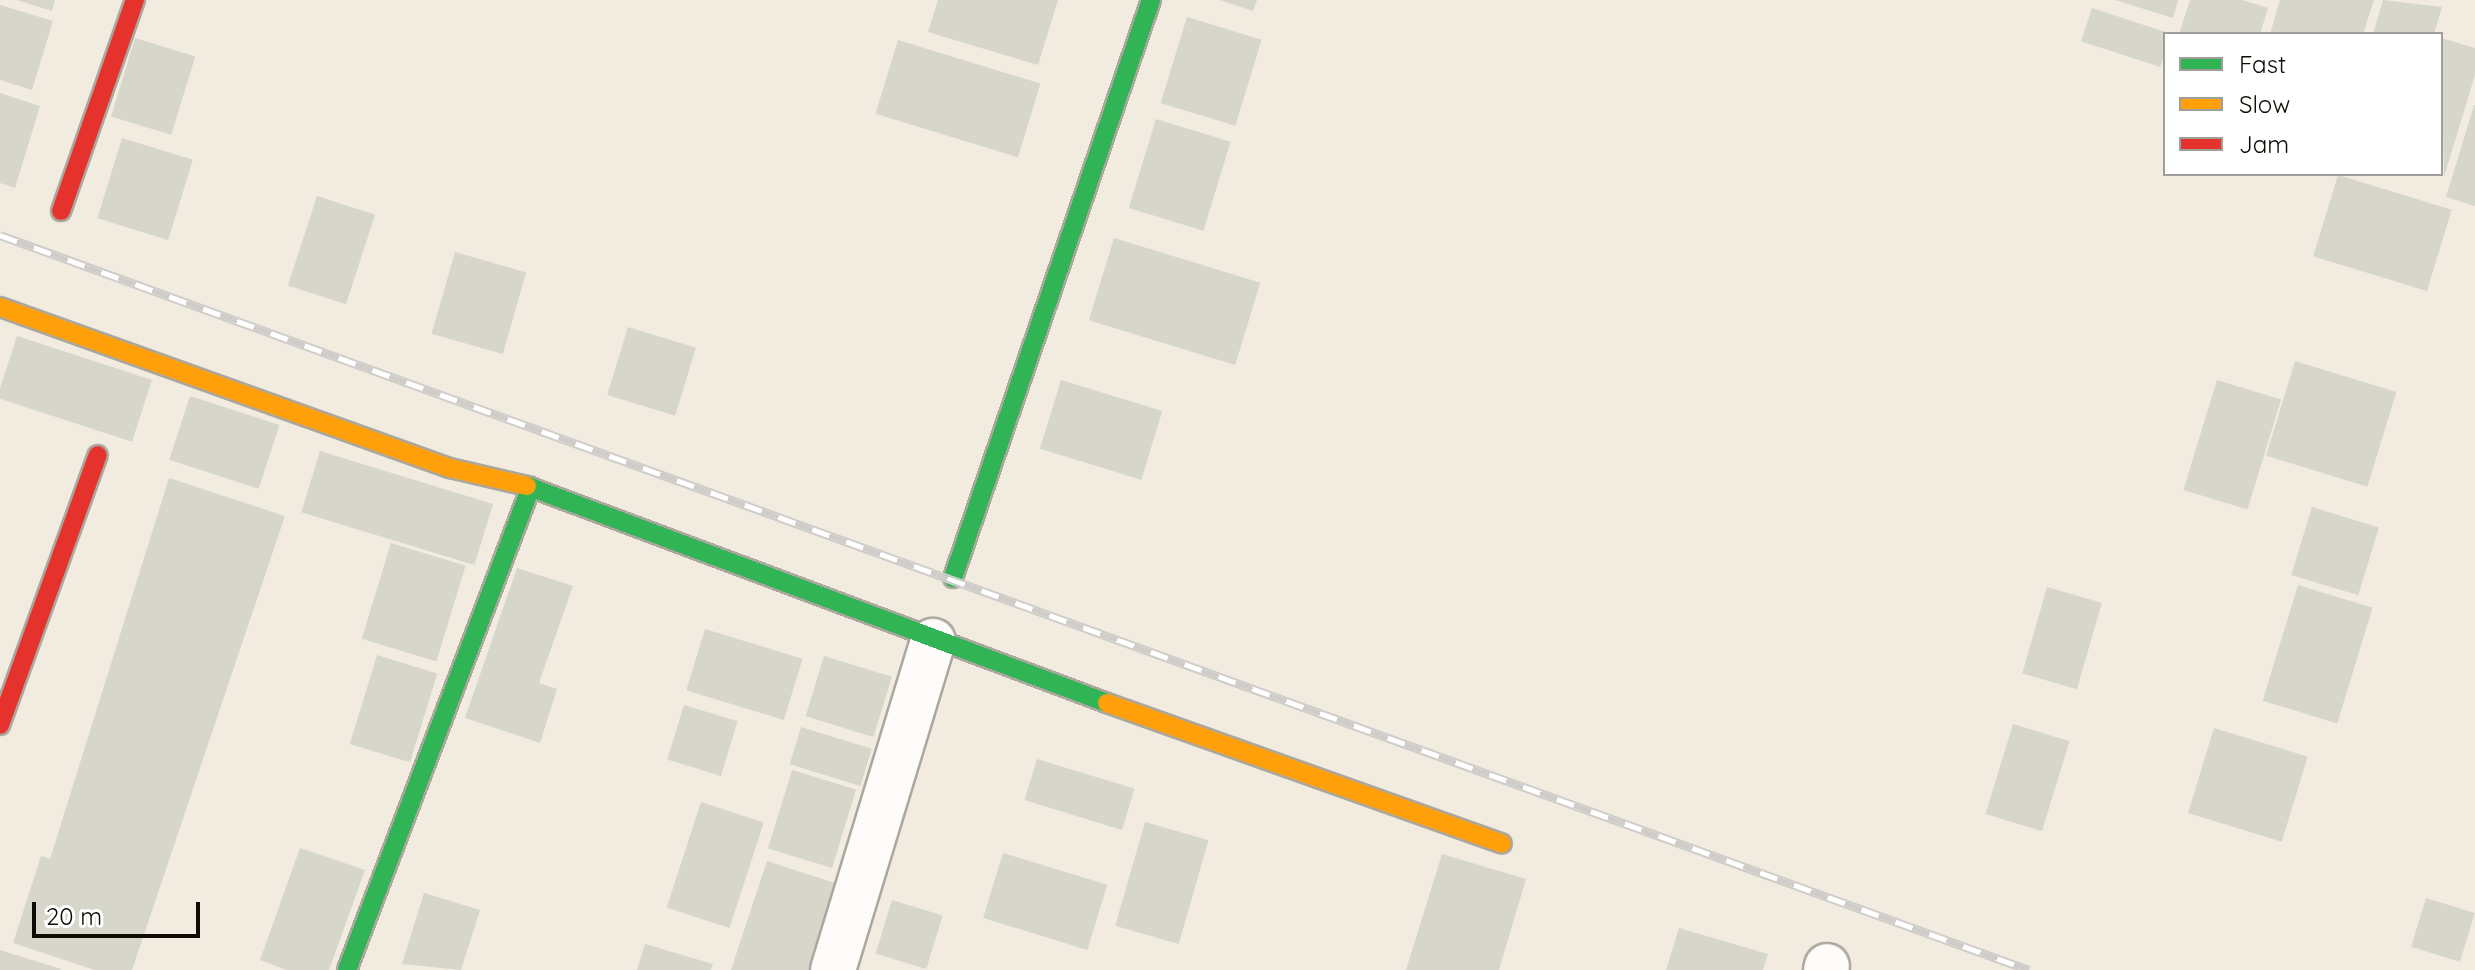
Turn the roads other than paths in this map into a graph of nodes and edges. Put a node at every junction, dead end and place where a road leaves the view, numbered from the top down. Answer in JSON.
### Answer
{"nodes":[{"id":1,"x":135,"y":0,"type":"edge"},
{"id":2,"x":1151,"y":0,"type":"edge"},
{"id":3,"x":61,"y":211,"type":"dead end"},
{"id":4,"x":0,"y":307,"type":"edge"},
{"id":5,"x":98,"y":455,"type":"dead end"},
{"id":6,"x":531,"y":487,"type":"junction"},
{"id":7,"x":953,"y":578,"type":"dead end"},
{"id":8,"x":933,"y":641,"type":"junction"},
{"id":9,"x":0,"y":725,"type":"edge"},
{"id":10,"x":1502,"y":844,"type":"dead end"},
{"id":11,"x":347,"y":970,"type":"edge"},
{"id":12,"x":833,"y":970,"type":"edge"}],
"edges":[{"from":1,"to":3,"type":"street"},
{"from":2,"to":7,"type":"street"},
{"from":4,"to":6,"type":"street"},
{"from":5,"to":9,"type":"street"},
{"from":6,"to":8,"type":"street"},
{"from":6,"to":11,"type":"street"},
{"from":8,"to":10,"type":"street"},
{"from":8,"to":12,"type":"street"}]}
